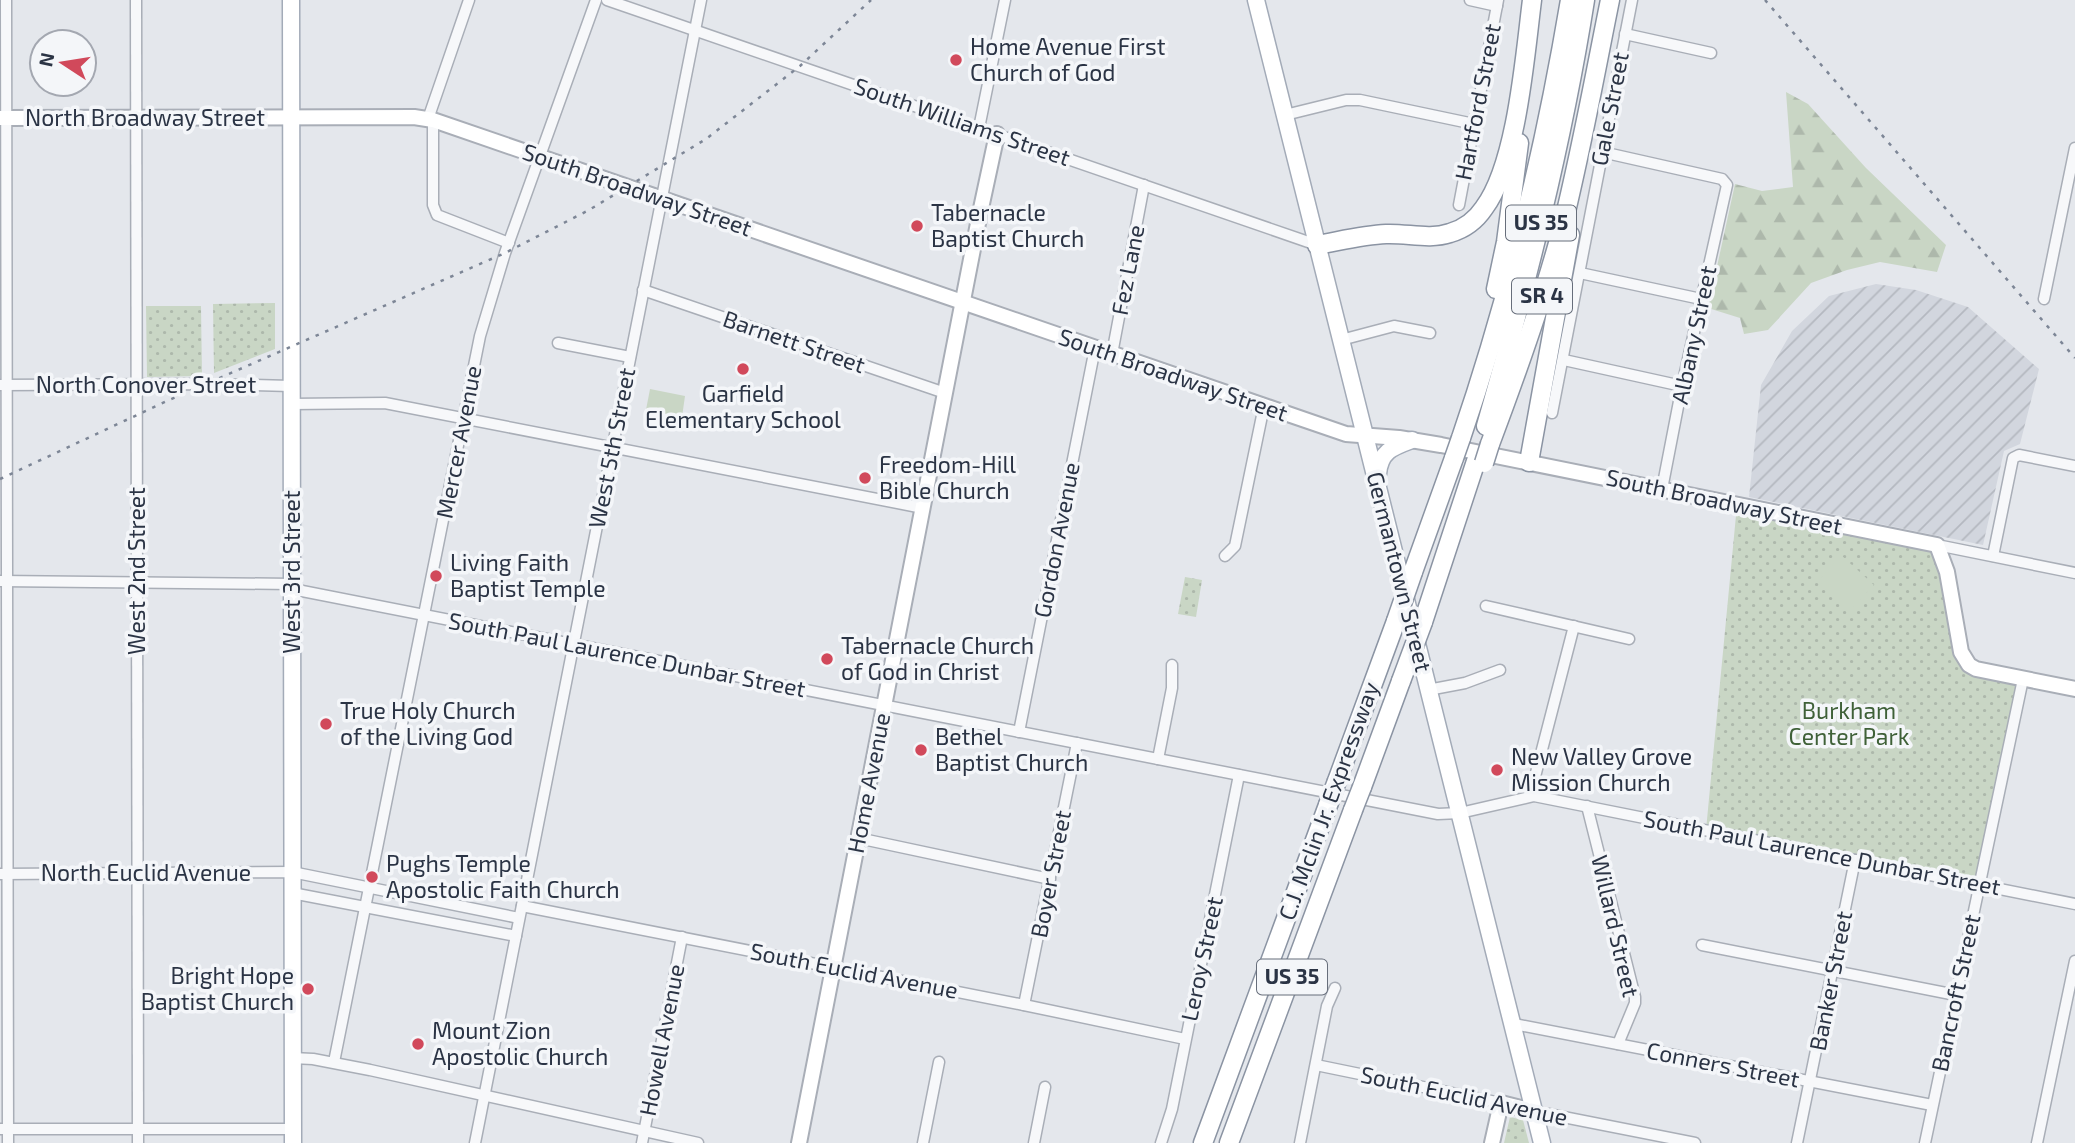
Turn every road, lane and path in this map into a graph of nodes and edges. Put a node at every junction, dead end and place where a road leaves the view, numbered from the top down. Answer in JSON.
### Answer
{"nodes":[{"id":1,"x":6,"y":0,"type":"edge"},
{"id":2,"x":136,"y":0,"type":"edge"},
{"id":3,"x":291,"y":0,"type":"edge"},
{"id":4,"x":469,"y":0,"type":"edge"},
{"id":5,"x":596,"y":0,"type":"edge"},
{"id":6,"x":607,"y":0,"type":"edge"},
{"id":7,"x":701,"y":0,"type":"edge"},
{"id":8,"x":1004,"y":0,"type":"edge"},
{"id":9,"x":1256,"y":0,"type":"edge"},
{"id":10,"x":1470,"y":0,"type":"edge"},
{"id":11,"x":1532,"y":0,"type":"edge"},
{"id":12,"x":1570,"y":0,"type":"edge"},
{"id":13,"x":1585,"y":0,"type":"edge"},
{"id":14,"x":1610,"y":0,"type":"edge"},
{"id":15,"x":1632,"y":0,"type":"edge"},
{"id":16,"x":1498,"y":3,"type":"edge"},
{"id":17,"x":695,"y":30,"type":"junction"},
{"id":18,"x":1625,"y":34,"type":"junction"},
{"id":19,"x":1711,"y":53,"type":"dead end"},
{"id":20,"x":1522,"y":80,"type":"junction"},
{"id":21,"x":1285,"y":115,"type":"junction"},
{"id":22,"x":3,"y":118,"type":"edge"},
{"id":23,"x":137,"y":118,"type":"junction"},
{"id":24,"x":290,"y":118,"type":"junction"},
{"id":25,"x":430,"y":120,"type":"junction"},
{"id":26,"x":1474,"y":124,"type":"junction"},
{"id":27,"x":979,"y":128,"type":"junction"},
{"id":28,"x":997,"y":134,"type":"junction"},
{"id":29,"x":1582,"y":144,"type":"junction"},
{"id":30,"x":2075,"y":148,"type":"edge"},
{"id":31,"x":1602,"y":152,"type":"junction"},
{"id":32,"x":540,"y":157,"type":"junction"},
{"id":33,"x":1144,"y":185,"type":"junction"},
{"id":34,"x":662,"y":198,"type":"junction"},
{"id":35,"x":1459,"y":205,"type":"dead end"},
{"id":36,"x":509,"y":243,"type":"junction"},
{"id":37,"x":1317,"y":245,"type":"junction"},
{"id":38,"x":1580,"y":273,"type":"junction"},
{"id":39,"x":643,"y":290,"type":"junction"},
{"id":40,"x":1701,"y":299,"type":"junction"},
{"id":41,"x":2044,"y":299,"type":"dead end"},
{"id":42,"x":963,"y":302,"type":"junction"},
{"id":43,"x":1430,"y":333,"type":"dead end"},
{"id":44,"x":1341,"y":340,"type":"junction"},
{"id":45,"x":558,"y":343,"type":"dead end"},
{"id":46,"x":1095,"y":348,"type":"junction"},
{"id":47,"x":1112,"y":354,"type":"junction"},
{"id":48,"x":630,"y":357,"type":"junction"},
{"id":49,"x":1564,"y":360,"type":"junction"},
{"id":50,"x":138,"y":384,"type":"junction"},
{"id":51,"x":3,"y":385,"type":"edge"},
{"id":52,"x":291,"y":386,"type":"junction"},
{"id":53,"x":1682,"y":386,"type":"junction"},
{"id":54,"x":945,"y":393,"type":"junction"},
{"id":55,"x":291,"y":404,"type":"junction"},
{"id":56,"x":1264,"y":406,"type":"junction"},
{"id":57,"x":1472,"y":407,"type":"junction"},
{"id":58,"x":1552,"y":413,"type":"dead end"},
{"id":59,"x":464,"y":419,"type":"junction"},
{"id":60,"x":1365,"y":434,"type":"junction"},
{"id":61,"x":1412,"y":440,"type":"junction"},
{"id":62,"x":1486,"y":444,"type":"junction"},
{"id":63,"x":612,"y":448,"type":"junction"},
{"id":64,"x":1529,"y":462,"type":"junction"},
{"id":65,"x":2075,"y":466,"type":"edge"},
{"id":66,"x":1377,"y":480,"type":"junction"},
{"id":67,"x":1662,"y":489,"type":"junction"},
{"id":68,"x":923,"y":508,"type":"junction"},
{"id":69,"x":1937,"y":545,"type":"junction"},
{"id":70,"x":1225,"y":556,"type":"dead end"},
{"id":71,"x":1993,"y":556,"type":"junction"},
{"id":72,"x":2075,"y":573,"type":"edge"},
{"id":73,"x":4,"y":581,"type":"edge"},
{"id":74,"x":137,"y":582,"type":"junction"},
{"id":75,"x":292,"y":587,"type":"junction"},
{"id":76,"x":1486,"y":606,"type":"dead end"},
{"id":77,"x":425,"y":615,"type":"junction"},
{"id":78,"x":1574,"y":626,"type":"junction"},
{"id":79,"x":1629,"y":639,"type":"dead end"},
{"id":80,"x":574,"y":644,"type":"junction"},
{"id":81,"x":1172,"y":664,"type":"dead end"},
{"id":82,"x":1500,"y":670,"type":"dead end"},
{"id":83,"x":2023,"y":679,"type":"junction"},
{"id":84,"x":2075,"y":689,"type":"edge"},
{"id":85,"x":1428,"y":690,"type":"junction"},
{"id":86,"x":884,"y":706,"type":"junction"},
{"id":87,"x":1019,"y":732,"type":"junction"},
{"id":88,"x":1077,"y":743,"type":"junction"},
{"id":89,"x":1158,"y":759,"type":"junction"},
{"id":90,"x":1239,"y":775,"type":"junction"},
{"id":91,"x":1530,"y":796,"type":"junction"},
{"id":92,"x":1587,"y":806,"type":"junction"},
{"id":93,"x":1460,"y":813,"type":"junction"},
{"id":94,"x":858,"y":838,"type":"junction"},
{"id":95,"x":1855,"y":860,"type":"junction"},
{"id":96,"x":292,"y":872,"type":"junction"},
{"id":97,"x":138,"y":873,"type":"junction"},
{"id":98,"x":4,"y":874,"type":"edge"},
{"id":99,"x":1050,"y":879,"type":"junction"},
{"id":100,"x":1980,"y":885,"type":"junction"},
{"id":101,"x":370,"y":887,"type":"junction"},
{"id":102,"x":292,"y":893,"type":"junction"},
{"id":103,"x":2075,"y":905,"type":"edge"},
{"id":104,"x":522,"y":906,"type":"junction"},
{"id":105,"x":366,"y":907,"type":"junction"},
{"id":106,"x":519,"y":918,"type":"junction"},
{"id":107,"x":516,"y":936,"type":"junction"},
{"id":108,"x":682,"y":937,"type":"junction"},
{"id":109,"x":1702,"y":945,"type":"dead end"},
{"id":110,"x":2075,"y":961,"type":"edge"},
{"id":111,"x":832,"y":967,"type":"junction"},
{"id":112,"x":1833,"y":971,"type":"junction"},
{"id":113,"x":4,"y":986,"type":"edge"},
{"id":114,"x":1335,"y":988,"type":"dead end"},
{"id":115,"x":1956,"y":995,"type":"junction"},
{"id":116,"x":1024,"y":1005,"type":"junction"},
{"id":117,"x":1514,"y":1024,"type":"junction"},
{"id":118,"x":1185,"y":1039,"type":"junction"},
{"id":119,"x":1618,"y":1044,"type":"junction"},
{"id":120,"x":292,"y":1058,"type":"junction"},
{"id":121,"x":334,"y":1062,"type":"junction"},
{"id":122,"x":939,"y":1062,"type":"dead end"},
{"id":123,"x":1316,"y":1065,"type":"junction"},
{"id":124,"x":1811,"y":1082,"type":"junction"},
{"id":125,"x":1045,"y":1087,"type":"dead end"},
{"id":126,"x":485,"y":1094,"type":"junction"},
{"id":127,"x":1501,"y":1103,"type":"junction"},
{"id":128,"x":1932,"y":1105,"type":"junction"},
{"id":129,"x":1533,"y":1111,"type":"junction"},
{"id":130,"x":1213,"y":1113,"type":"junction"},
{"id":131,"x":4,"y":1129,"type":"edge"},
{"id":132,"x":138,"y":1130,"type":"junction"},
{"id":133,"x":644,"y":1131,"type":"junction"},
{"id":134,"x":293,"y":1136,"type":"edge"},
{"id":135,"x":8,"y":1143,"type":"edge"},
{"id":136,"x":138,"y":1143,"type":"edge"},
{"id":137,"x":475,"y":1143,"type":"edge"},
{"id":138,"x":642,"y":1143,"type":"edge"},
{"id":139,"x":698,"y":1143,"type":"edge"},
{"id":140,"x":799,"y":1143,"type":"edge"},
{"id":141,"x":923,"y":1143,"type":"edge"},
{"id":142,"x":1034,"y":1143,"type":"edge"},
{"id":143,"x":1161,"y":1143,"type":"edge"},
{"id":144,"x":1195,"y":1143,"type":"edge"},
{"id":145,"x":1203,"y":1143,"type":"edge"},
{"id":146,"x":1229,"y":1143,"type":"edge"},
{"id":147,"x":1300,"y":1143,"type":"edge"},
{"id":148,"x":1492,"y":1143,"type":"edge"},
{"id":149,"x":1542,"y":1143,"type":"edge"},
{"id":150,"x":1695,"y":1143,"type":"edge"},
{"id":151,"x":1797,"y":1143,"type":"edge"},
{"id":152,"x":1925,"y":1143,"type":"edge"},
{"id":153,"x":2037,"y":1143,"type":"edge"}],
"edges":[{"from":1,"to":22,"type":"street"},
{"from":2,"to":23,"type":"street","name":"West 2nd Street"},
{"from":3,"to":24,"type":"main road","name":"West 3rd Street"},
{"from":4,"to":25,"type":"street"},
{"from":5,"to":32,"type":"street","name":"Mercer Avenue"},
{"from":6,"to":17,"type":"street","name":"South Williams Street"},
{"from":7,"to":17,"type":"street","name":"West 5th Street"},
{"from":8,"to":27,"type":"street"},
{"from":9,"to":21,"type":"main road","name":"Germantown Street"},
{"from":10,"to":16,"type":"street"},
{"from":11,"to":20,"type":"highway","number":"SR 4"},
{"from":12,"to":57,"type":"highway","number":"US 35"},
{"from":13,"to":62,"type":"highway","number":"US 35"},
{"from":14,"to":29,"type":"highway","number":"SR 4"},
{"from":15,"to":18,"type":"street","name":"Gale Street"},
{"from":16,"to":26,"type":"street","name":"Hartford Street"},
{"from":17,"to":27,"type":"street","name":"South Williams Street"},
{"from":17,"to":34,"type":"street","name":"West 5th Street"},
{"from":18,"to":19,"type":"street"},
{"from":18,"to":31,"type":"street","name":"Gale Street"},
{"from":20,"to":37,"type":"highway"},
{"from":20,"to":57,"type":"highway","number":"SR 4"},
{"from":21,"to":26,"type":"street"},
{"from":21,"to":37,"type":"main road","name":"Germantown Street"},
{"from":22,"to":23,"type":"street","name":"North Broadway Street"},
{"from":22,"to":51,"type":"street"},
{"from":23,"to":24,"type":"street","name":"North Broadway Street"},
{"from":23,"to":50,"type":"street","name":"West 2nd Street"},
{"from":24,"to":25,"type":"street","name":"South Broadway Street"},
{"from":24,"to":52,"type":"main road","name":"West 3rd Street"},
{"from":25,"to":32,"type":"street","name":"South Broadway Street"},
{"from":25,"to":36,"type":"street"},
{"from":26,"to":35,"type":"street","name":"Hartford Street"},
{"from":27,"to":28,"type":"street","name":"South Williams Street"},
{"from":28,"to":33,"type":"street","name":"South Williams Street"},
{"from":28,"to":42,"type":"street","name":"Home Avenue"},
{"from":29,"to":62,"type":"highway","number":"SR 4"},
{"from":29,"to":64,"type":"highway"},
{"from":30,"to":41,"type":"street"},
{"from":31,"to":38,"type":"street","name":"Gale Street"},
{"from":31,"to":40,"type":"street","name":"Albany Street"},
{"from":32,"to":34,"type":"street","name":"South Broadway Street"},
{"from":32,"to":36,"type":"street","name":"Mercer Avenue"},
{"from":33,"to":37,"type":"street","name":"South Williams Street"},
{"from":33,"to":47,"type":"street","name":"Fez Lane"},
{"from":34,"to":39,"type":"street","name":"West 5th Street"},
{"from":34,"to":42,"type":"street","name":"South Broadway Street"},
{"from":36,"to":59,"type":"street","name":"Mercer Avenue"},
{"from":37,"to":44,"type":"main road","name":"Germantown Street"},
{"from":38,"to":40,"type":"street"},
{"from":38,"to":49,"type":"street"},
{"from":39,"to":48,"type":"street","name":"West 5th Street"},
{"from":39,"to":54,"type":"street","name":"Barnett Street"},
{"from":40,"to":53,"type":"street","name":"Albany Street"},
{"from":42,"to":46,"type":"street","name":"South Broadway Street"},
{"from":42,"to":54,"type":"street","name":"Home Avenue"},
{"from":43,"to":44,"type":"street"},
{"from":44,"to":60,"type":"main road","name":"Germantown Street"},
{"from":45,"to":48,"type":"street"},
{"from":46,"to":47,"type":"street","name":"South Broadway Street"},
{"from":46,"to":87,"type":"street","name":"Gordon Avenue"},
{"from":47,"to":56,"type":"street","name":"South Broadway Street"},
{"from":48,"to":63,"type":"street","name":"West 5th Street"},
{"from":49,"to":53,"type":"street"},
{"from":49,"to":58,"type":"street"},
{"from":50,"to":51,"type":"street","name":"North Conover Street"},
{"from":50,"to":52,"type":"street","name":"North Conover Street"},
{"from":50,"to":74,"type":"street","name":"West 2nd Street"},
{"from":51,"to":73,"type":"street"},
{"from":52,"to":55,"type":"main road","name":"West 3rd Street"},
{"from":53,"to":67,"type":"street","name":"Albany Street"},
{"from":54,"to":68,"type":"street","name":"Home Avenue"},
{"from":55,"to":59,"type":"street"},
{"from":55,"to":75,"type":"main road","name":"West 3rd Street"},
{"from":56,"to":60,"type":"street","name":"South Broadway Street"},
{"from":56,"to":70,"type":"street"},
{"from":57,"to":130,"type":"highway","name":"C.J. Mclin Jr. Expressway","number":"US 35","bridge":true},
{"from":59,"to":63,"type":"street"},
{"from":59,"to":77,"type":"street","name":"Mercer Avenue"},
{"from":60,"to":61,"type":"street","name":"South Broadway Street"},
{"from":60,"to":66,"type":"main road","name":"Germantown Street"},
{"from":61,"to":64,"type":"street","name":"South Broadway Street"},
{"from":61,"to":66,"type":"main road"},
{"from":62,"to":146,"type":"highway","name":"C.J. Mclin Jr. Expressway","number":"US 35","bridge":true},
{"from":63,"to":68,"type":"street"},
{"from":63,"to":80,"type":"street","name":"West 5th Street"},
{"from":64,"to":67,"type":"street","name":"South Broadway Street"},
{"from":65,"to":71,"type":"street"},
{"from":66,"to":85,"type":"main road","name":"Germantown Street"},
{"from":67,"to":69,"type":"street","name":"South Broadway Street"},
{"from":68,"to":86,"type":"street","name":"Home Avenue"},
{"from":69,"to":71,"type":"street","name":"South Broadway Street"},
{"from":69,"to":83,"type":"street"},
{"from":71,"to":72,"type":"street","name":"South Broadway Street"},
{"from":73,"to":74,"type":"street","name":"South Paul Laurence Dunbar Street"},
{"from":73,"to":98,"type":"street"},
{"from":74,"to":75,"type":"street","name":"South Paul Laurence Dunbar Street"},
{"from":74,"to":97,"type":"street","name":"West 2nd Street"},
{"from":75,"to":77,"type":"street","name":"South Paul Laurence Dunbar Street"},
{"from":75,"to":96,"type":"main road","name":"West 3rd Street"},
{"from":76,"to":78,"type":"street"},
{"from":77,"to":80,"type":"street","name":"South Paul Laurence Dunbar Street"},
{"from":77,"to":101,"type":"street","name":"Mercer Avenue"},
{"from":78,"to":79,"type":"street"},
{"from":78,"to":91,"type":"street"},
{"from":80,"to":86,"type":"street","name":"South Paul Laurence Dunbar Street"},
{"from":80,"to":104,"type":"street","name":"West 5th Street"},
{"from":81,"to":89,"type":"street"},
{"from":82,"to":85,"type":"street"},
{"from":83,"to":84,"type":"street"},
{"from":83,"to":100,"type":"street","name":"Bancroft Street"},
{"from":85,"to":93,"type":"main road","name":"Germantown Street"},
{"from":86,"to":87,"type":"street","name":"South Paul Laurence Dunbar Street"},
{"from":86,"to":94,"type":"street","name":"Home Avenue"},
{"from":87,"to":88,"type":"street","name":"South Paul Laurence Dunbar Street"},
{"from":88,"to":89,"type":"street","name":"South Paul Laurence Dunbar Street"},
{"from":88,"to":99,"type":"street","name":"Boyer Street"},
{"from":89,"to":90,"type":"street","name":"South Paul Laurence Dunbar Street"},
{"from":90,"to":93,"type":"street","name":"South Paul Laurence Dunbar Street"},
{"from":90,"to":118,"type":"street","name":"Leroy Street"},
{"from":91,"to":92,"type":"street","name":"South Paul Laurence Dunbar Street"},
{"from":91,"to":93,"type":"street","name":"South Paul Laurence Dunbar Street"},
{"from":92,"to":95,"type":"street","name":"South Paul Laurence Dunbar Street"},
{"from":92,"to":119,"type":"street","name":"Willard Street"},
{"from":93,"to":117,"type":"main road","name":"Germantown Street"},
{"from":94,"to":99,"type":"street"},
{"from":94,"to":111,"type":"street","name":"Home Avenue"},
{"from":95,"to":100,"type":"street","name":"South Paul Laurence Dunbar Street"},
{"from":95,"to":112,"type":"street","name":"Banker Street"},
{"from":96,"to":97,"type":"street","name":"North Euclid Avenue"},
{"from":96,"to":101,"type":"street"},
{"from":96,"to":102,"type":"main road","name":"West 3rd Street"},
{"from":97,"to":98,"type":"street","name":"North Euclid Avenue"},
{"from":97,"to":132,"type":"street","name":"West 2nd Street"},
{"from":98,"to":113,"type":"street"},
{"from":99,"to":116,"type":"street","name":"Boyer Street"},
{"from":100,"to":103,"type":"street","name":"South Paul Laurence Dunbar Street"},
{"from":100,"to":115,"type":"street","name":"Bancroft Street"},
{"from":101,"to":105,"type":"street","name":"Mercer Avenue"},
{"from":101,"to":106,"type":"street"},
{"from":102,"to":105,"type":"street"},
{"from":102,"to":120,"type":"main road","name":"West 3rd Street"},
{"from":104,"to":106,"type":"street","name":"West 5th Street"},
{"from":104,"to":108,"type":"street","name":"South Euclid Avenue"},
{"from":105,"to":107,"type":"street"},
{"from":105,"to":121,"type":"street","name":"Mercer Avenue"},
{"from":106,"to":107,"type":"street","name":"West 5th Street"},
{"from":107,"to":126,"type":"street","name":"West 5th Street"},
{"from":108,"to":111,"type":"street","name":"South Euclid Avenue"},
{"from":108,"to":133,"type":"street","name":"Howell Avenue"},
{"from":109,"to":112,"type":"street"},
{"from":110,"to":153,"type":"street"},
{"from":111,"to":116,"type":"street","name":"South Euclid Avenue"},
{"from":111,"to":140,"type":"street","name":"Home Avenue"},
{"from":112,"to":115,"type":"street"},
{"from":112,"to":124,"type":"street","name":"Banker Street"},
{"from":113,"to":131,"type":"street"},
{"from":114,"to":123,"type":"street"},
{"from":115,"to":128,"type":"street","name":"Bancroft Street"},
{"from":116,"to":118,"type":"street","name":"South Euclid Avenue"},
{"from":117,"to":119,"type":"street","name":"Conners Street"},
{"from":117,"to":129,"type":"main road","name":"Germantown Street"},
{"from":118,"to":143,"type":"street","name":"Leroy Street"},
{"from":119,"to":124,"type":"street","name":"Conners Street"},
{"from":120,"to":121,"type":"street"},
{"from":120,"to":134,"type":"main road","name":"West 3rd Street"},
{"from":121,"to":126,"type":"street"},
{"from":122,"to":141,"type":"street"},
{"from":123,"to":127,"type":"street","name":"South Euclid Avenue"},
{"from":123,"to":147,"type":"street"},
{"from":124,"to":128,"type":"street","name":"Conners Street"},
{"from":124,"to":151,"type":"street","name":"Banker Street"},
{"from":125,"to":142,"type":"street"},
{"from":126,"to":133,"type":"street"},
{"from":126,"to":137,"type":"street","name":"West 5th Street"},
{"from":127,"to":129,"type":"street","name":"South Euclid Avenue"},
{"from":127,"to":148,"type":"street"},
{"from":128,"to":152,"type":"street","name":"Bancroft Street"},
{"from":129,"to":149,"type":"main road","name":"Germantown Street"},
{"from":129,"to":150,"type":"street","name":"South Euclid Avenue"},
{"from":130,"to":144,"type":"highway"},
{"from":130,"to":145,"type":"highway","name":"C.J. Mclin Jr. Expressway","number":"US 35"},
{"from":131,"to":132,"type":"street"},
{"from":131,"to":135,"type":"street"},
{"from":132,"to":134,"type":"street"},
{"from":132,"to":136,"type":"street","name":"West 2nd Street"},
{"from":133,"to":138,"type":"street","name":"Howell Avenue"},
{"from":133,"to":139,"type":"street"}]}
